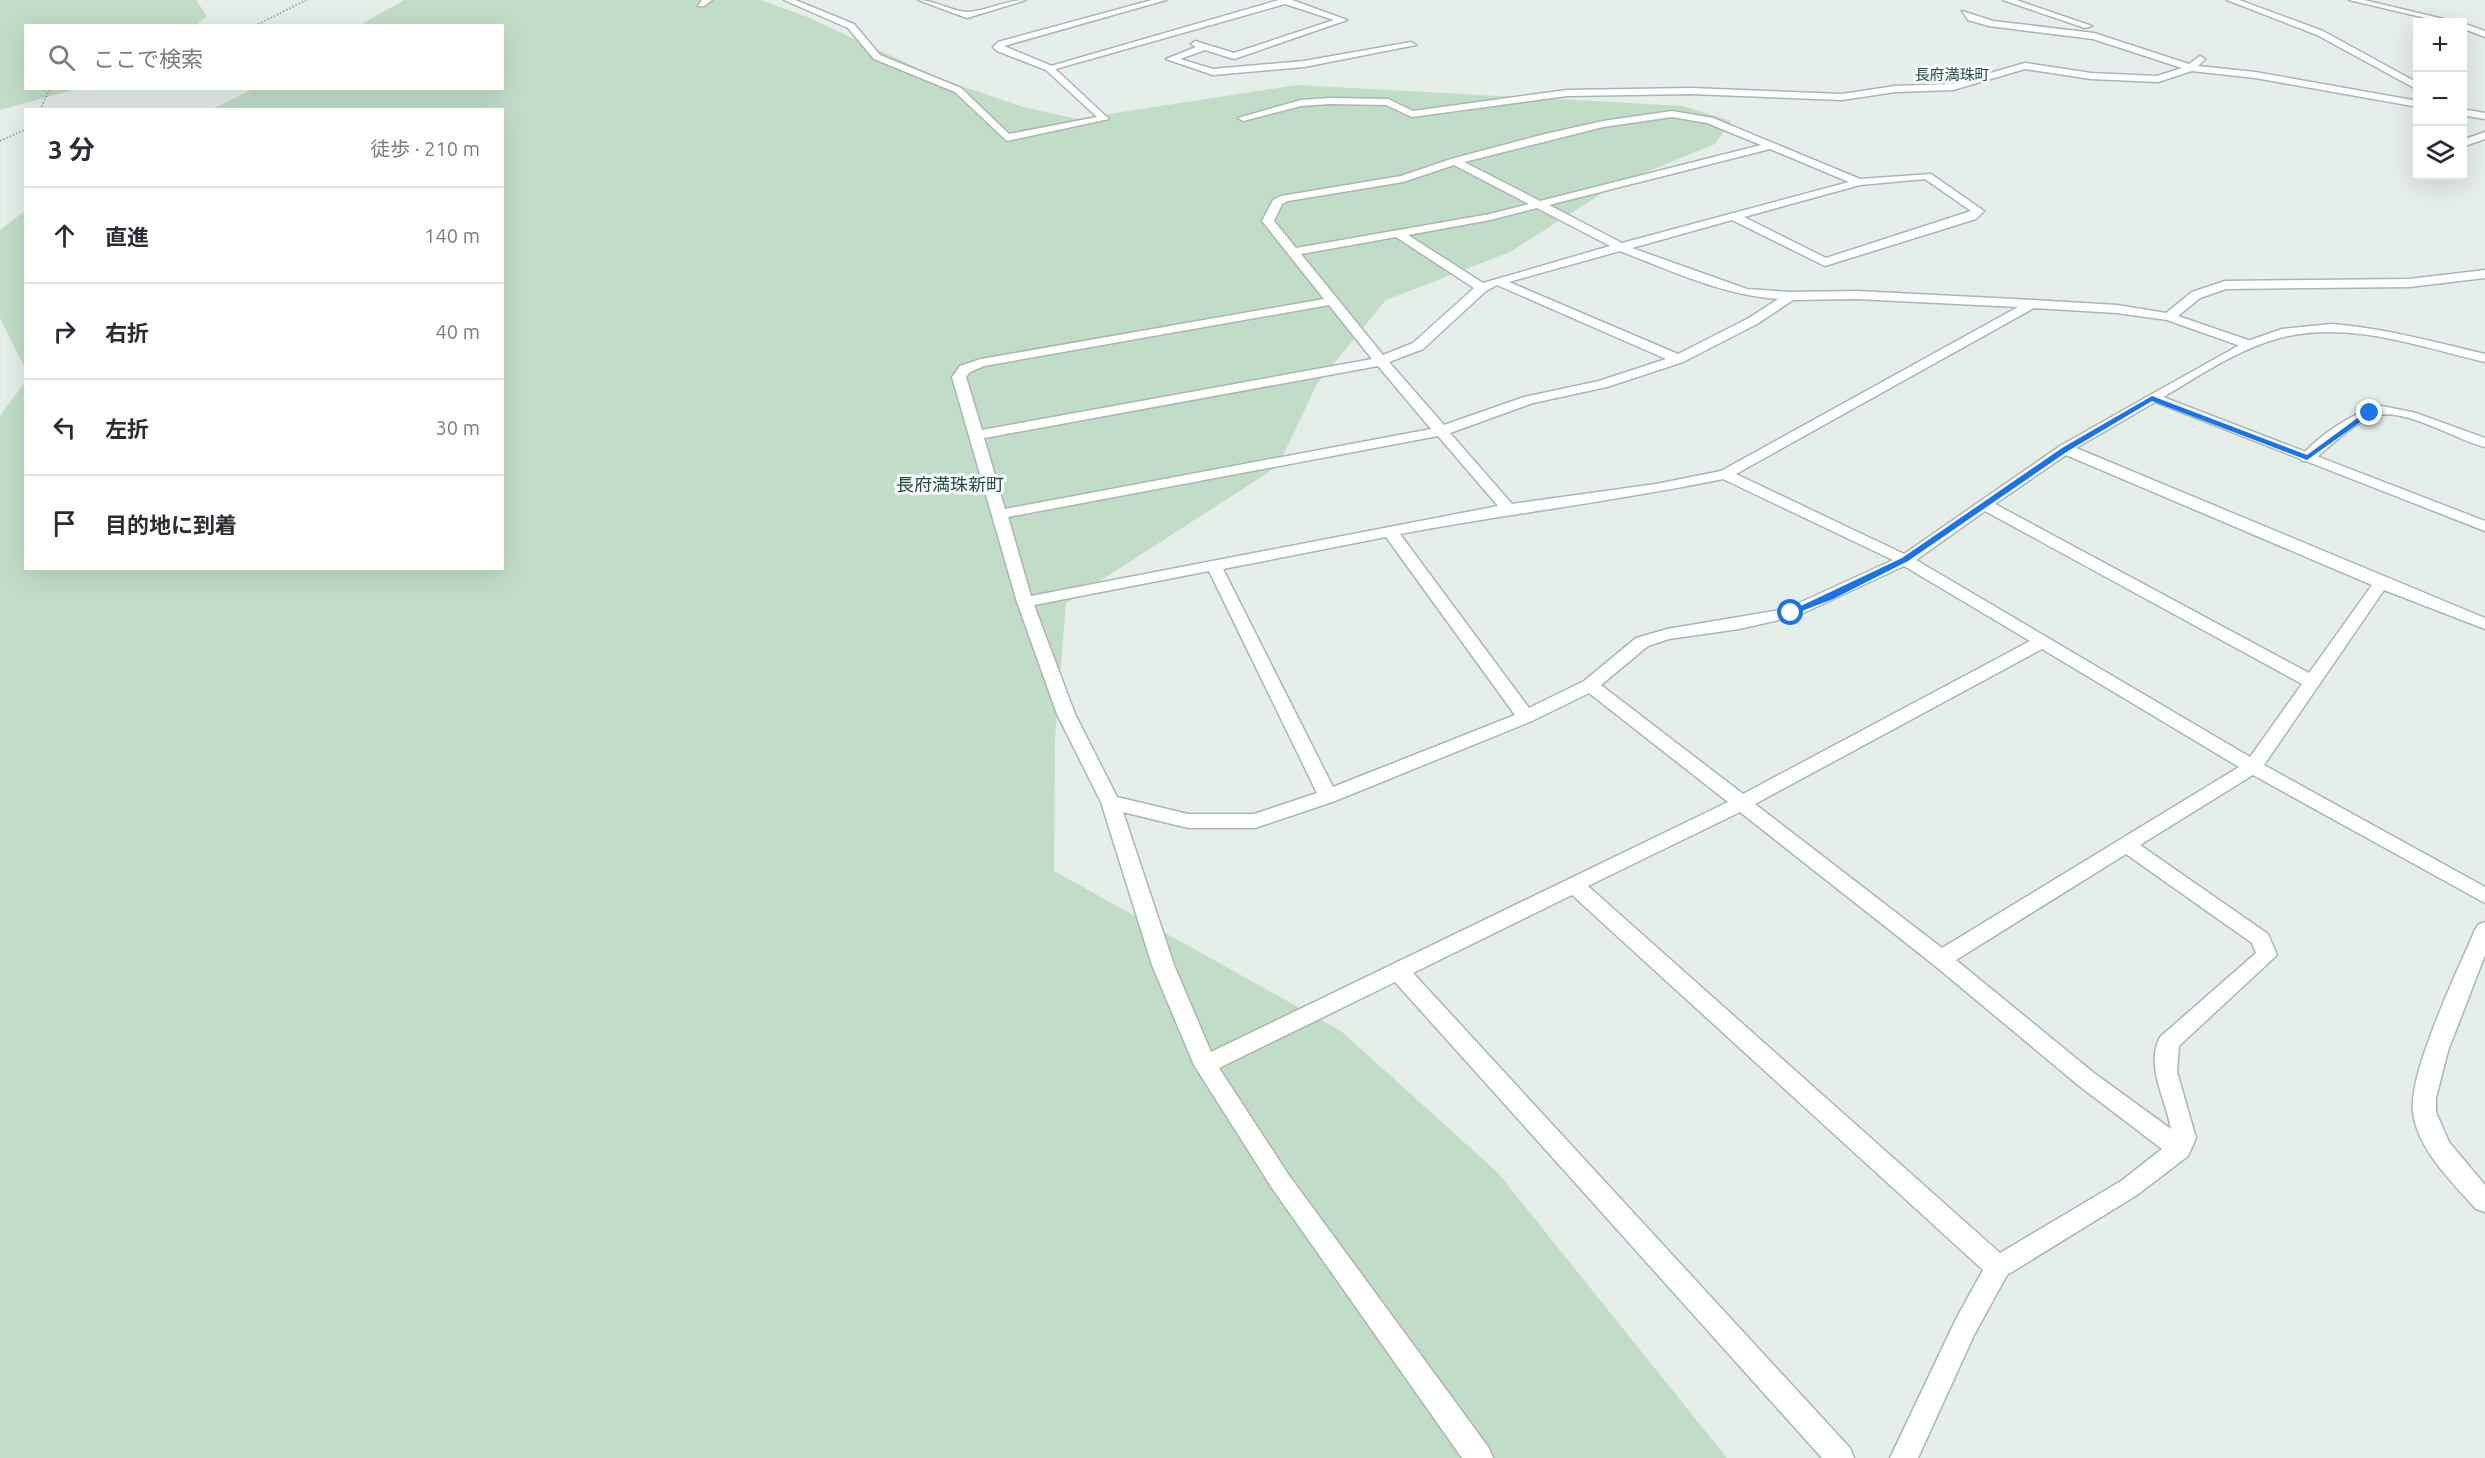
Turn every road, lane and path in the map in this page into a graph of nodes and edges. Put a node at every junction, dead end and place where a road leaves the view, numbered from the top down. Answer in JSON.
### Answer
{"nodes":[{"id":1,"x":306,"y":0,"type":"edge"},
{"id":2,"x":788,"y":0,"type":"edge"},
{"id":3,"x":922,"y":0,"type":"edge"},
{"id":4,"x":1022,"y":0,"type":"edge"},
{"id":5,"x":1162,"y":0,"type":"edge"},
{"id":6,"x":1286,"y":0,"type":"edge"},
{"id":7,"x":2007,"y":0,"type":"edge"},
{"id":8,"x":2231,"y":0,"type":"edge"},
{"id":9,"x":2353,"y":0,"type":"edge"},
{"id":10,"x":2395,"y":0,"type":"edge"},
{"id":11,"x":1965,"y":13,"type":"dead end"},
{"id":12,"x":2415,"y":15,"type":"junction"},
{"id":13,"x":2431,"y":18,"type":"edge"},
{"id":14,"x":259,"y":24,"type":"edge"},
{"id":15,"x":2467,"y":27,"type":"edge"},
{"id":16,"x":1167,"y":34,"type":"junction"},
{"id":17,"x":2485,"y":34,"type":"edge"},
{"id":18,"x":1411,"y":45,"type":"dead end"},
{"id":19,"x":1205,"y":47,"type":"junction"},
{"id":20,"x":2200,"y":59,"type":"junction"},
{"id":21,"x":1049,"y":68,"type":"junction"},
{"id":22,"x":2191,"y":68,"type":"junction"},
{"id":23,"x":2413,"y":84,"type":"edge"},
{"id":24,"x":49,"y":90,"type":"edge"},
{"id":25,"x":2413,"y":95,"type":"edge"},
{"id":26,"x":2413,"y":103,"type":"edge"},
{"id":27,"x":2467,"y":105,"type":"edge"},
{"id":28,"x":41,"y":108,"type":"edge"},
{"id":29,"x":2485,"y":108,"type":"edge"},
{"id":30,"x":2467,"y":113,"type":"edge"},
{"id":31,"x":2485,"y":116,"type":"edge"},
{"id":32,"x":1243,"y":118,"type":"dead end"},
{"id":33,"x":24,"y":130,"type":"edge"},
{"id":34,"x":2485,"y":135,"type":"edge"},
{"id":35,"x":0,"y":141,"type":"edge"},
{"id":36,"x":2467,"y":142,"type":"edge"},
{"id":37,"x":1770,"y":146,"type":"junction"},
{"id":38,"x":1455,"y":161,"type":"junction"},
{"id":39,"x":1859,"y":182,"type":"junction"},
{"id":40,"x":1539,"y":204,"type":"junction"},
{"id":41,"x":1733,"y":216,"type":"junction"},
{"id":42,"x":1399,"y":234,"type":"junction"},
{"id":43,"x":1620,"y":247,"type":"junction"},
{"id":44,"x":1293,"y":252,"type":"junction"},
{"id":45,"x":2485,"y":274,"type":"edge"},
{"id":46,"x":1497,"y":281,"type":"junction"},
{"id":47,"x":1482,"y":288,"type":"junction"},
{"id":48,"x":1791,"y":296,"type":"junction"},
{"id":49,"x":1331,"y":301,"type":"junction"},
{"id":50,"x":2033,"y":304,"type":"junction"},
{"id":51,"x":2169,"y":317,"type":"junction"},
{"id":52,"x":2249,"y":345,"type":"junction"},
{"id":53,"x":2485,"y":358,"type":"edge"},
{"id":54,"x":1678,"y":359,"type":"junction"},
{"id":55,"x":1381,"y":361,"type":"junction"},
{"id":56,"x":2152,"y":398,"type":"junction"},
{"id":57,"x":1441,"y":431,"type":"junction"},
{"id":58,"x":978,"y":435,"type":"junction"},
{"id":59,"x":2485,"y":443,"type":"edge"},
{"id":60,"x":2065,"y":450,"type":"junction"},
{"id":61,"x":2307,"y":458,"type":"junction"},
{"id":62,"x":1725,"y":474,"type":"junction"},
{"id":63,"x":1985,"y":505,"type":"junction"},
{"id":64,"x":1508,"y":509,"type":"junction"},
{"id":65,"x":1001,"y":514,"type":"junction"},
{"id":66,"x":2485,"y":526,"type":"edge"},
{"id":67,"x":1390,"y":532,"type":"junction"},
{"id":68,"x":1905,"y":560,"type":"junction"},
{"id":69,"x":1214,"y":566,"type":"junction"},
{"id":70,"x":2381,"y":583,"type":"junction"},
{"id":71,"x":1025,"y":602,"type":"junction"},
{"id":72,"x":2485,"y":624,"type":"edge"},
{"id":73,"x":2043,"y":641,"type":"junction"},
{"id":74,"x":2312,"y":682,"type":"junction"},
{"id":75,"x":1590,"y":685,"type":"junction"},
{"id":76,"x":1526,"y":717,"type":"junction"},
{"id":77,"x":2253,"y":767,"type":"junction"},
{"id":78,"x":1328,"y":796,"type":"junction"},
{"id":79,"x":1110,"y":802,"type":"junction"},
{"id":80,"x":1740,"y":804,"type":"junction"},
{"id":81,"x":2126,"y":845,"type":"junction"},
{"id":82,"x":1574,"y":885,"type":"junction"},
{"id":83,"x":2485,"y":896,"type":"edge"},
{"id":84,"x":2485,"y":930,"type":"edge"},
{"id":85,"x":1941,"y":959,"type":"junction"},
{"id":86,"x":1398,"y":971,"type":"junction"},
{"id":87,"x":1205,"y":1065,"type":"junction"},
{"id":88,"x":2180,"y":1149,"type":"junction"},
{"id":89,"x":2485,"y":1202,"type":"edge"},
{"id":90,"x":1998,"y":1267,"type":"junction"},
{"id":91,"x":1479,"y":1458,"type":"edge"},
{"id":92,"x":1840,"y":1458,"type":"edge"},
{"id":93,"x":1904,"y":1458,"type":"edge"}],
"edges":[{"from":1,"to":14,"type":"path"},
{"from":2,"to":21,"type":"street"},
{"from":3,"to":4,"type":"street"},
{"from":5,"to":21,"type":"street"},
{"from":6,"to":16,"type":"street"},
{"from":6,"to":19,"type":"street"},
{"from":7,"to":20,"type":"street"},
{"from":8,"to":23,"type":"street"},
{"from":9,"to":12,"type":"street"},
{"from":10,"to":12,"type":"street"},
{"from":11,"to":22,"type":"street"},
{"from":12,"to":13,"type":"street"},
{"from":15,"to":17,"type":"street"},
{"from":16,"to":19,"type":"street"},
{"from":16,"to":21,"type":"street"},
{"from":18,"to":19,"type":"street"},
{"from":20,"to":22,"type":"street"},
{"from":20,"to":25,"type":"street"},
{"from":22,"to":26,"type":"street"},
{"from":22,"to":32,"type":"street"},
{"from":24,"to":28,"type":"path"},
{"from":27,"to":29,"type":"street"},
{"from":30,"to":31,"type":"street"},
{"from":33,"to":35,"type":"path"},
{"from":34,"to":36,"type":"street"},
{"from":37,"to":38,"type":"street"},
{"from":37,"to":39,"type":"street"},
{"from":37,"to":40,"type":"street"},
{"from":38,"to":40,"type":"street"},
{"from":38,"to":44,"type":"street"},
{"from":39,"to":41,"type":"street"},
{"from":39,"to":41,"type":"street"},
{"from":40,"to":42,"type":"street"},
{"from":40,"to":43,"type":"street"},
{"from":41,"to":43,"type":"street"},
{"from":42,"to":44,"type":"street"},
{"from":42,"to":47,"type":"street"},
{"from":43,"to":46,"type":"street"},
{"from":43,"to":48,"type":"street"},
{"from":44,"to":49,"type":"street"},
{"from":45,"to":51,"type":"street"},
{"from":46,"to":47,"type":"street"},
{"from":46,"to":54,"type":"street"},
{"from":47,"to":55,"type":"street"},
{"from":48,"to":50,"type":"street"},
{"from":48,"to":54,"type":"street"},
{"from":49,"to":55,"type":"street"},
{"from":49,"to":58,"type":"street"},
{"from":50,"to":51,"type":"street"},
{"from":50,"to":62,"type":"street"},
{"from":51,"to":52,"type":"street"},
{"from":52,"to":53,"type":"street"},
{"from":52,"to":56,"type":"street"},
{"from":54,"to":57,"type":"street"},
{"from":55,"to":57,"type":"street"},
{"from":55,"to":58,"type":"street"},
{"from":56,"to":60,"type":"street"},
{"from":56,"to":61,"type":"street"},
{"from":57,"to":64,"type":"street"},
{"from":57,"to":65,"type":"street"},
{"from":58,"to":65,"type":"street"},
{"from":59,"to":61,"type":"street"},
{"from":60,"to":63,"type":"street"},
{"from":60,"to":70,"type":"street"},
{"from":61,"to":66,"type":"street"},
{"from":62,"to":64,"type":"street"},
{"from":62,"to":68,"type":"street"},
{"from":63,"to":68,"type":"street"},
{"from":63,"to":74,"type":"street"},
{"from":64,"to":67,"type":"street"},
{"from":65,"to":71,"type":"street"},
{"from":67,"to":69,"type":"street"},
{"from":67,"to":76,"type":"street"},
{"from":68,"to":73,"type":"street"},
{"from":68,"to":75,"type":"street"},
{"from":69,"to":71,"type":"street"},
{"from":69,"to":78,"type":"street"},
{"from":70,"to":72,"type":"street"},
{"from":70,"to":74,"type":"street"},
{"from":71,"to":79,"type":"street"},
{"from":73,"to":77,"type":"street"},
{"from":73,"to":80,"type":"street"},
{"from":74,"to":77,"type":"street"},
{"from":75,"to":76,"type":"street"},
{"from":75,"to":80,"type":"street"},
{"from":76,"to":78,"type":"street"},
{"from":77,"to":81,"type":"street"},
{"from":77,"to":83,"type":"street"},
{"from":78,"to":79,"type":"street"},
{"from":79,"to":87,"type":"street"},
{"from":80,"to":82,"type":"street"},
{"from":80,"to":85,"type":"street"},
{"from":81,"to":85,"type":"street"},
{"from":81,"to":88,"type":"street"},
{"from":82,"to":86,"type":"street"},
{"from":82,"to":90,"type":"street"},
{"from":84,"to":89,"type":"street"},
{"from":85,"to":88,"type":"street"},
{"from":86,"to":87,"type":"street"},
{"from":86,"to":92,"type":"street"},
{"from":87,"to":91,"type":"street"},
{"from":88,"to":90,"type":"street"},
{"from":90,"to":93,"type":"street"}]}
